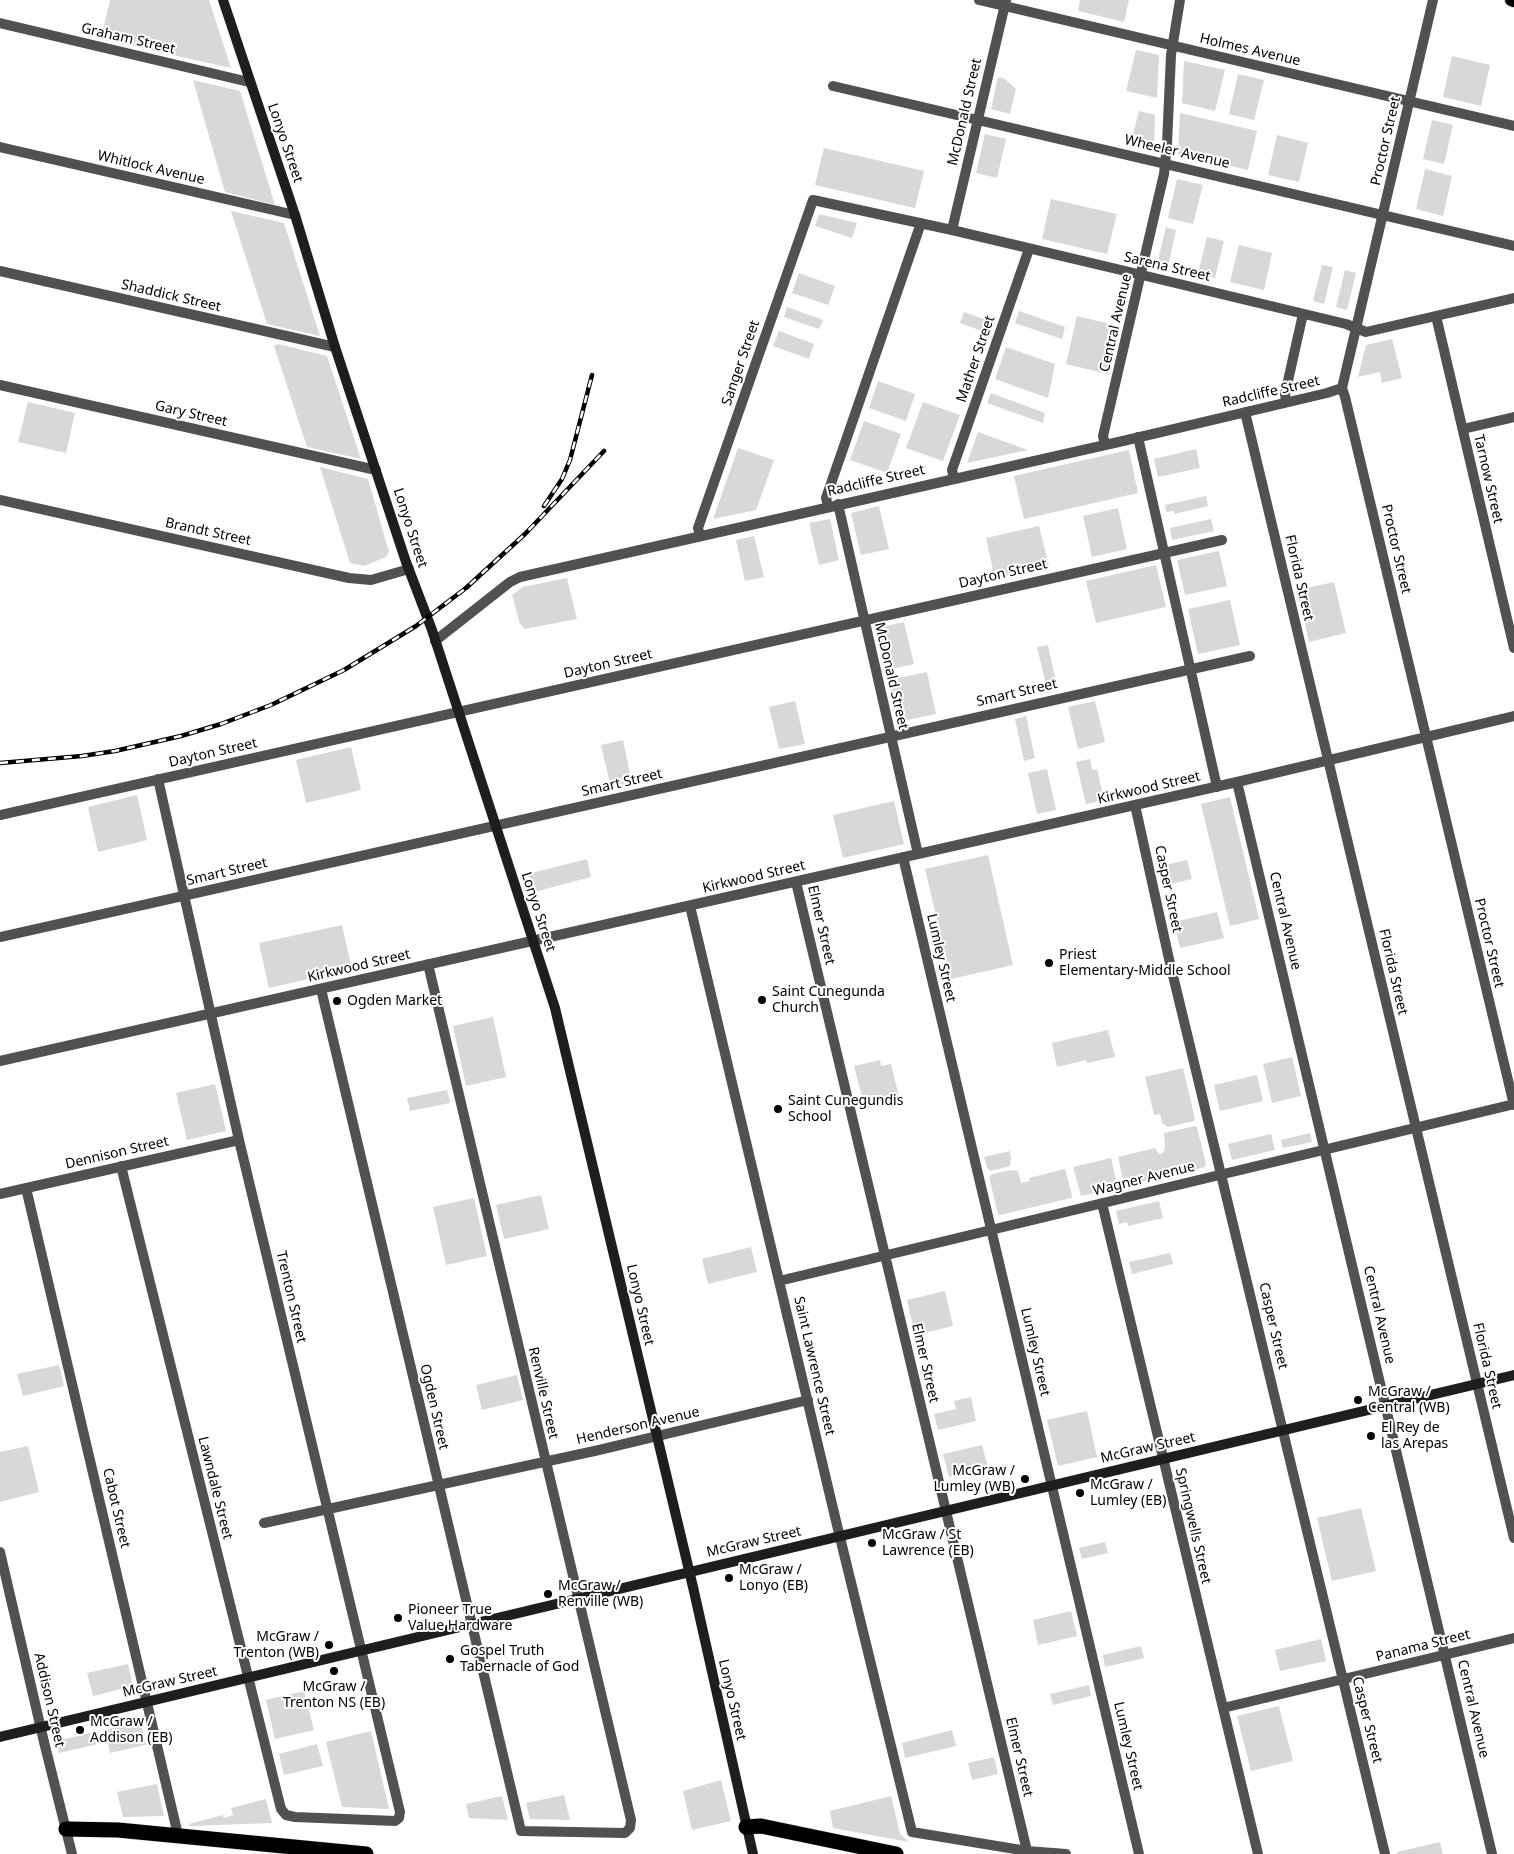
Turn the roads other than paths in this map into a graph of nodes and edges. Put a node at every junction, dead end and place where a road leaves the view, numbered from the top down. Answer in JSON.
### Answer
{"nodes":[{"id":1,"x":222,"y":0,"type":"edge"},
{"id":2,"x":979,"y":0,"type":"edge"},
{"id":3,"x":1180,"y":0,"type":"edge"},
{"id":4,"x":1433,"y":0,"type":"edge"},
{"id":5,"x":1005,"y":3,"type":"edge"},
{"id":6,"x":0,"y":24,"type":"edge"},
{"id":7,"x":1172,"y":45,"type":"junction"},
{"id":8,"x":249,"y":82,"type":"junction"},
{"id":9,"x":833,"y":86,"type":"dead end"},
{"id":10,"x":1410,"y":102,"type":"junction"},
{"id":11,"x":978,"y":119,"type":"junction"},
{"id":12,"x":1514,"y":126,"type":"edge"},
{"id":13,"x":0,"y":147,"type":"edge"},
{"id":14,"x":1165,"y":163,"type":"junction"},
{"id":15,"x":813,"y":200,"type":"joint"},
{"id":16,"x":1383,"y":214,"type":"junction"},
{"id":17,"x":295,"y":215,"type":"junction"},
{"id":18,"x":921,"y":224,"type":"junction"},
{"id":19,"x":952,"y":230,"type":"junction"},
{"id":20,"x":1514,"y":246,"type":"edge"},
{"id":21,"x":1029,"y":249,"type":"junction"},
{"id":22,"x":0,"y":271,"type":"edge"},
{"id":23,"x":1142,"y":275,"type":"junction"},
{"id":24,"x":1514,"y":298,"type":"edge"},
{"id":25,"x":1303,"y":314,"type":"junction"},
{"id":26,"x":1436,"y":316,"type":"junction"},
{"id":27,"x":1356,"y":328,"type":"junction"},
{"id":28,"x":336,"y":347,"type":"junction"},
{"id":29,"x":0,"y":385,"type":"edge"},
{"id":30,"x":1342,"y":388,"type":"junction"},
{"id":31,"x":1286,"y":402,"type":"junction"},
{"id":32,"x":1245,"y":412,"type":"junction"},
{"id":33,"x":1514,"y":417,"type":"edge"},
{"id":34,"x":1463,"y":429,"type":"junction"},
{"id":35,"x":1138,"y":437,"type":"junction"},
{"id":36,"x":1106,"y":444,"type":"junction"},
{"id":37,"x":376,"y":470,"type":"junction"},
{"id":38,"x":954,"y":478,"type":"junction"},
{"id":39,"x":0,"y":500,"type":"edge"},
{"id":40,"x":833,"y":505,"type":"junction"},
{"id":41,"x":700,"y":535,"type":"junction"},
{"id":42,"x":1222,"y":540,"type":"dead end"},
{"id":43,"x":1164,"y":552,"type":"junction"},
{"id":44,"x":409,"y":569,"type":"junction"},
{"id":45,"x":864,"y":620,"type":"junction"},
{"id":46,"x":435,"y":641,"type":"junction"},
{"id":47,"x":1514,"y":648,"type":"edge"},
{"id":48,"x":1250,"y":656,"type":"dead end"},
{"id":49,"x":1191,"y":668,"type":"junction"},
{"id":50,"x":458,"y":711,"type":"junction"},
{"id":51,"x":1514,"y":716,"type":"edge"},
{"id":52,"x":891,"y":736,"type":"junction"},
{"id":53,"x":1426,"y":737,"type":"junction"},
{"id":54,"x":1328,"y":760,"type":"junction"},
{"id":55,"x":158,"y":779,"type":"junction"},
{"id":56,"x":1237,"y":782,"type":"junction"},
{"id":57,"x":1217,"y":787,"type":"junction"},
{"id":58,"x":1135,"y":805,"type":"junction"},
{"id":59,"x":0,"y":815,"type":"edge"},
{"id":60,"x":495,"y":825,"type":"junction"},
{"id":61,"x":918,"y":854,"type":"junction"},
{"id":62,"x":903,"y":857,"type":"junction"},
{"id":63,"x":796,"y":882,"type":"junction"},
{"id":64,"x":184,"y":896,"type":"junction"},
{"id":65,"x":690,"y":906,"type":"junction"},
{"id":66,"x":0,"y":938,"type":"edge"},
{"id":67,"x":533,"y":941,"type":"junction"},
{"id":68,"x":428,"y":964,"type":"junction"},
{"id":69,"x":321,"y":989,"type":"junction"},
{"id":70,"x":211,"y":1014,"type":"junction"},
{"id":71,"x":0,"y":1061,"type":"edge"},
{"id":72,"x":1514,"y":1105,"type":"edge"},
{"id":73,"x":1416,"y":1128,"type":"junction"},
{"id":74,"x":239,"y":1140,"type":"junction"},
{"id":75,"x":1325,"y":1150,"type":"junction"},
{"id":76,"x":120,"y":1166,"type":"junction"},
{"id":77,"x":1222,"y":1174,"type":"junction"},
{"id":78,"x":26,"y":1188,"type":"junction"},
{"id":79,"x":0,"y":1194,"type":"edge"},
{"id":80,"x":1102,"y":1203,"type":"junction"},
{"id":81,"x":992,"y":1230,"type":"junction"},
{"id":82,"x":885,"y":1256,"type":"junction"},
{"id":83,"x":780,"y":1281,"type":"junction"},
{"id":84,"x":1514,"y":1375,"type":"edge"},
{"id":85,"x":1477,"y":1384,"type":"junction"},
{"id":86,"x":808,"y":1400,"type":"junction"},
{"id":87,"x":1386,"y":1406,"type":"junction"},
{"id":88,"x":1283,"y":1430,"type":"junction"},
{"id":89,"x":657,"y":1436,"type":"junction"},
{"id":90,"x":1163,"y":1459,"type":"junction"},
{"id":91,"x":546,"y":1462,"type":"junction"},
{"id":92,"x":439,"y":1485,"type":"junction"},
{"id":93,"x":1052,"y":1485,"type":"junction"},
{"id":94,"x":328,"y":1509,"type":"junction"},
{"id":95,"x":946,"y":1511,"type":"junction"},
{"id":96,"x":264,"y":1523,"type":"dead end"},
{"id":97,"x":840,"y":1536,"type":"junction"},
{"id":98,"x":1514,"y":1538,"type":"edge"},
{"id":99,"x":0,"y":1552,"type":"edge"},
{"id":100,"x":689,"y":1572,"type":"junction"},
{"id":101,"x":578,"y":1599,"type":"junction"},
{"id":102,"x":472,"y":1624,"type":"junction"},
{"id":103,"x":1514,"y":1638,"type":"edge"},
{"id":104,"x":361,"y":1650,"type":"junction"},
{"id":105,"x":1446,"y":1655,"type":"junction"},
{"id":106,"x":248,"y":1678,"type":"junction"},
{"id":107,"x":1343,"y":1679,"type":"junction"},
{"id":108,"x":148,"y":1702,"type":"junction"},
{"id":109,"x":1223,"y":1708,"type":"junction"},
{"id":110,"x":40,"y":1727,"type":"junction"},
{"id":111,"x":0,"y":1737,"type":"edge"},
{"id":112,"x":286,"y":1815,"type":"joint"},
{"id":113,"x":746,"y":1827,"type":"junction"},
{"id":114,"x":66,"y":1829,"type":"junction"},
{"id":115,"x":521,"y":1831,"type":"joint"},
{"id":116,"x":178,"y":1835,"type":"junction"},
{"id":117,"x":1027,"y":1851,"type":"junction"},
{"id":118,"x":72,"y":1852,"type":"edge"},
{"id":119,"x":366,"y":1854,"type":"edge"},
{"id":120,"x":753,"y":1854,"type":"edge"},
{"id":121,"x":896,"y":1854,"type":"edge"},
{"id":122,"x":1066,"y":1854,"type":"edge"},
{"id":123,"x":1139,"y":1854,"type":"edge"},
{"id":124,"x":1258,"y":1854,"type":"edge"},
{"id":125,"x":1385,"y":1854,"type":"edge"},
{"id":126,"x":1492,"y":1854,"type":"edge"}],
"edges":[{"from":1,"to":8,"type":"street","name":"Lonyo Street"},
{"from":2,"to":5,"type":"street","name":"Holmes Avenue"},
{"from":3,"to":7,"type":"street","name":"Central Avenue"},
{"from":4,"to":10,"type":"street","name":"Proctor Street"},
{"from":5,"to":7,"type":"street","name":"Holmes Avenue"},
{"from":5,"to":11,"type":"street","name":"McDonald Street"},
{"from":6,"to":8,"type":"street","name":"Graham Street"},
{"from":7,"to":10,"type":"street","name":"Holmes Avenue"},
{"from":7,"to":14,"type":"street","name":"Central Avenue"},
{"from":8,"to":17,"type":"street","name":"Lonyo Street"},
{"from":9,"to":11,"type":"street","name":"Wheeler Avenue"},
{"from":10,"to":12,"type":"street","name":"Holmes Avenue"},
{"from":10,"to":16,"type":"street","name":"Proctor Street"},
{"from":11,"to":14,"type":"street","name":"Wheeler Avenue"},
{"from":11,"to":19,"type":"street","name":"McDonald Street"},
{"from":13,"to":17,"type":"street","name":"Whitlock Avenue"},
{"from":14,"to":16,"type":"street","name":"Wheeler Avenue"},
{"from":14,"to":23,"type":"street","name":"Central Avenue"},
{"from":15,"to":18,"type":"street","name":"Sarena Street"},
{"from":15,"to":41,"type":"street","name":"Sanger Street"},
{"from":16,"to":20,"type":"street","name":"Wheeler Avenue"},
{"from":16,"to":27,"type":"street","name":"Proctor Street"},
{"from":17,"to":28,"type":"street","name":"Lonyo Street"},
{"from":18,"to":19,"type":"street","name":"Sarena Street"},
{"from":18,"to":40,"type":"street","name":"McDonald Street"},
{"from":19,"to":21,"type":"street","name":"Sarena Street"},
{"from":21,"to":23,"type":"street","name":"Sarena Street"},
{"from":21,"to":38,"type":"street","name":"Mather Street"},
{"from":22,"to":28,"type":"street","name":"Shaddick Street"},
{"from":23,"to":25,"type":"street","name":"Sarena Street"},
{"from":23,"to":36,"type":"street","name":"Central Avenue"},
{"from":24,"to":26,"type":"street","name":"Sarena Street"},
{"from":25,"to":27,"type":"street","name":"Sarena Street"},
{"from":25,"to":31,"type":"street"},
{"from":26,"to":27,"type":"street","name":"Sarena Street"},
{"from":26,"to":34,"type":"street","name":"Tarnow Street"},
{"from":27,"to":30,"type":"street","name":"Proctor Street"},
{"from":28,"to":37,"type":"street","name":"Lonyo Street"},
{"from":29,"to":37,"type":"street","name":"Gary Street"},
{"from":30,"to":31,"type":"street","name":"Radcliffe Street"},
{"from":30,"to":53,"type":"street","name":"Proctor Street"},
{"from":31,"to":32,"type":"street","name":"Radcliffe Street"},
{"from":32,"to":35,"type":"street","name":"Radcliffe Street"},
{"from":32,"to":54,"type":"street","name":"Florida Street"},
{"from":33,"to":34,"type":"street"},
{"from":34,"to":47,"type":"street","name":"Tarnow Street"},
{"from":35,"to":36,"type":"street","name":"Radcliffe Street"},
{"from":35,"to":43,"type":"street"},
{"from":36,"to":38,"type":"street","name":"Radcliffe Street"},
{"from":37,"to":44,"type":"street","name":"Lonyo Street"},
{"from":38,"to":40,"type":"street","name":"Radcliffe Street"},
{"from":39,"to":44,"type":"street","name":"Brandt Street"},
{"from":40,"to":41,"type":"street","name":"Radcliffe Street"},
{"from":40,"to":45,"type":"street","name":"McDonald Street"},
{"from":41,"to":46,"type":"street","name":"Radcliffe Street"},
{"from":42,"to":43,"type":"street","name":"Dayton Street"},
{"from":43,"to":45,"type":"street","name":"Dayton Street"},
{"from":43,"to":49,"type":"street"},
{"from":44,"to":46,"type":"street","name":"Lonyo Street"},
{"from":45,"to":50,"type":"street","name":"Dayton Street"},
{"from":45,"to":52,"type":"street","name":"McDonald Street"},
{"from":46,"to":50,"type":"street","name":"Lonyo Street"},
{"from":48,"to":49,"type":"street","name":"Smart Street"},
{"from":49,"to":52,"type":"street","name":"Smart Street"},
{"from":49,"to":57,"type":"street"},
{"from":50,"to":55,"type":"street","name":"Dayton Street"},
{"from":50,"to":60,"type":"street","name":"Lonyo Street"},
{"from":51,"to":53,"type":"street","name":"Kirkwood Street"},
{"from":52,"to":60,"type":"street","name":"Smart Street"},
{"from":52,"to":61,"type":"street","name":"McDonald Street"},
{"from":53,"to":54,"type":"street","name":"Kirkwood Street"},
{"from":53,"to":72,"type":"street","name":"Proctor Street"},
{"from":54,"to":56,"type":"street","name":"Kirkwood Street"},
{"from":54,"to":73,"type":"street","name":"Florida Street"},
{"from":55,"to":59,"type":"street","name":"Dayton Street"},
{"from":55,"to":64,"type":"street","name":"Trenton Street"},
{"from":56,"to":57,"type":"street","name":"Kirkwood Street"},
{"from":56,"to":75,"type":"street","name":"Central Avenue"},
{"from":57,"to":58,"type":"street","name":"Kirkwood Street"},
{"from":58,"to":61,"type":"street","name":"Kirkwood Street"},
{"from":58,"to":77,"type":"street","name":"Casper Street"},
{"from":60,"to":64,"type":"street","name":"Smart Street"},
{"from":60,"to":67,"type":"street","name":"Lonyo Street"},
{"from":61,"to":62,"type":"street","name":"Kirkwood Street"},
{"from":62,"to":63,"type":"street","name":"Kirkwood Street"},
{"from":62,"to":81,"type":"street","name":"Lumley Street"},
{"from":63,"to":65,"type":"street","name":"Kirkwood Street"},
{"from":63,"to":82,"type":"street","name":"Elmer Street"},
{"from":64,"to":66,"type":"street","name":"Smart Street"},
{"from":64,"to":70,"type":"street","name":"Trenton Street"},
{"from":65,"to":67,"type":"street","name":"Kirkwood Street"},
{"from":65,"to":83,"type":"street","name":"Saint Lawrence Street"},
{"from":67,"to":68,"type":"street","name":"Kirkwood Street"},
{"from":67,"to":89,"type":"street","name":"Lonyo Street"},
{"from":68,"to":69,"type":"street","name":"Kirkwood Street"},
{"from":68,"to":91,"type":"street","name":"Renville Street"},
{"from":69,"to":70,"type":"street","name":"Kirkwood Street"},
{"from":69,"to":92,"type":"street","name":"Ogden Street"},
{"from":70,"to":71,"type":"street","name":"Kirkwood Street"},
{"from":70,"to":74,"type":"street","name":"Trenton Street"},
{"from":72,"to":73,"type":"street","name":"Wagner Avenue"},
{"from":73,"to":75,"type":"street","name":"Wagner Avenue"},
{"from":73,"to":85,"type":"street","name":"Florida Street"},
{"from":74,"to":76,"type":"street","name":"Dennison Street"},
{"from":74,"to":94,"type":"street","name":"Trenton Street"},
{"from":75,"to":77,"type":"street","name":"Wagner Avenue"},
{"from":75,"to":87,"type":"street","name":"Central Avenue"},
{"from":76,"to":78,"type":"street","name":"Dennison Street"},
{"from":76,"to":106,"type":"street","name":"Lawndale Street"},
{"from":77,"to":80,"type":"street","name":"Wagner Avenue"},
{"from":77,"to":88,"type":"street","name":"Casper Street"},
{"from":78,"to":79,"type":"street","name":"Dennison Street"},
{"from":78,"to":108,"type":"street","name":"Cabot Street"},
{"from":80,"to":81,"type":"street","name":"Wagner Avenue"},
{"from":80,"to":90,"type":"street","name":"Springwells Street"},
{"from":81,"to":82,"type":"street","name":"Wagner Avenue"},
{"from":81,"to":93,"type":"street","name":"Lumley Street"},
{"from":82,"to":83,"type":"street","name":"Wagner Avenue"},
{"from":82,"to":95,"type":"street","name":"Elmer Street"},
{"from":83,"to":86,"type":"street","name":"Saint Lawrence Street"},
{"from":84,"to":85,"type":"street","name":"McGraw Street"},
{"from":85,"to":87,"type":"street","name":"McGraw Street"},
{"from":85,"to":98,"type":"street","name":"Florida Street"},
{"from":86,"to":89,"type":"street","name":"Henderson Avenue"},
{"from":86,"to":97,"type":"street","name":"Saint Lawrence Street"},
{"from":87,"to":88,"type":"street","name":"McGraw Street"},
{"from":87,"to":105,"type":"street","name":"Central Avenue"},
{"from":88,"to":90,"type":"street","name":"McGraw Street"},
{"from":88,"to":107,"type":"street","name":"Casper Street"},
{"from":89,"to":91,"type":"street","name":"Henderson Avenue"},
{"from":89,"to":100,"type":"street","name":"Lonyo Street"},
{"from":90,"to":93,"type":"street","name":"McGraw Street"},
{"from":90,"to":109,"type":"street","name":"Springwells Street"},
{"from":91,"to":92,"type":"street","name":"Henderson Avenue"},
{"from":91,"to":101,"type":"street","name":"Renville Street"},
{"from":92,"to":94,"type":"street","name":"Henderson Avenue"},
{"from":92,"to":102,"type":"street","name":"Ogden Street"},
{"from":93,"to":95,"type":"street","name":"McGraw Street"},
{"from":93,"to":123,"type":"street","name":"Lumley Street"},
{"from":94,"to":96,"type":"street","name":"Henderson Avenue"},
{"from":94,"to":104,"type":"street","name":"Trenton Street"},
{"from":95,"to":97,"type":"street","name":"McGraw Street"},
{"from":95,"to":117,"type":"street","name":"Elmer Street"},
{"from":97,"to":100,"type":"street","name":"McGraw Street"},
{"from":97,"to":117,"type":"street","name":"Saint Lawrence Street"},
{"from":99,"to":110,"type":"street","name":"Addison Street"},
{"from":100,"to":101,"type":"street","name":"McGraw Street"},
{"from":100,"to":113,"type":"street","name":"Lonyo Street"},
{"from":101,"to":102,"type":"street","name":"McGraw Street"},
{"from":101,"to":115,"type":"street","name":"Renville Street"},
{"from":102,"to":104,"type":"street","name":"McGraw Street"},
{"from":102,"to":115,"type":"street","name":"Ogden Street"},
{"from":103,"to":105,"type":"street","name":"Panama Street"},
{"from":104,"to":106,"type":"street","name":"McGraw Street"},
{"from":104,"to":112,"type":"street","name":"Trenton Street"},
{"from":105,"to":107,"type":"street","name":"Panama Street"},
{"from":105,"to":126,"type":"street","name":"Central Avenue"},
{"from":106,"to":108,"type":"street","name":"McGraw Street"},
{"from":106,"to":112,"type":"street","name":"Lawndale Street"},
{"from":107,"to":109,"type":"street","name":"Panama Street"},
{"from":107,"to":125,"type":"street","name":"Casper Street"},
{"from":108,"to":110,"type":"street","name":"McGraw Street"},
{"from":108,"to":116,"type":"street","name":"Cabot Street"},
{"from":109,"to":124,"type":"street","name":"Springwells Street"},
{"from":110,"to":111,"type":"street","name":"McGraw Street"},
{"from":110,"to":114,"type":"street","name":"Addison Street"},
{"from":113,"to":120,"type":"street","name":"Lonyo Street"},
{"from":113,"to":121,"type":"highway"},
{"from":114,"to":116,"type":"highway"},
{"from":114,"to":118,"type":"street","name":"Addison Street"},
{"from":116,"to":119,"type":"highway"},
{"from":117,"to":122,"type":"street"}]}
